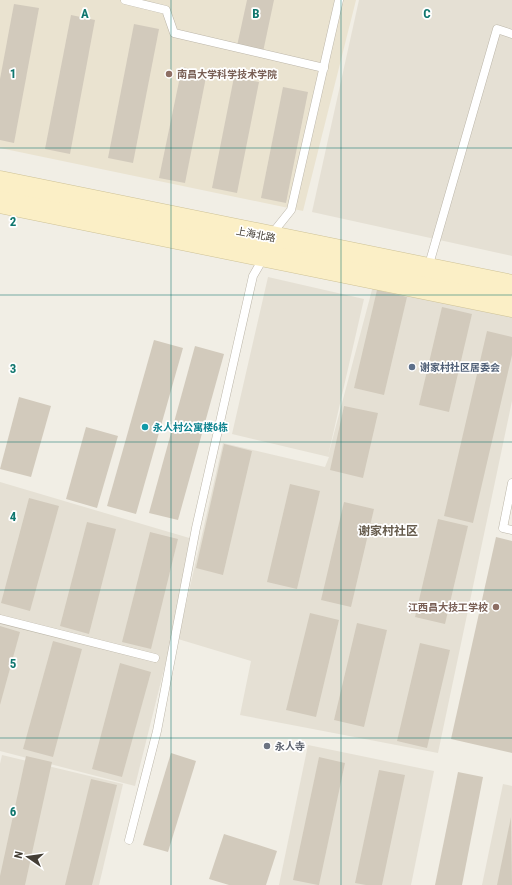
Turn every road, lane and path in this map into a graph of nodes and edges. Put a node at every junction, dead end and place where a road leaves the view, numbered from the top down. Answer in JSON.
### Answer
{"nodes":[{"id":1,"x":125,"y":0,"type":"edge"},
{"id":2,"x":339,"y":0,"type":"edge"},
{"id":3,"x":512,"y":34,"type":"edge"},
{"id":4,"x":324,"y":68,"type":"junction"},
{"id":5,"x":0,"y":182,"type":"edge"},
{"id":6,"x":0,"y":202,"type":"edge"},
{"id":7,"x":267,"y":246,"type":"junction"},
{"id":8,"x":428,"y":269,"type":"junction"},
{"id":9,"x":512,"y":286,"type":"edge"},
{"id":10,"x":512,"y":306,"type":"edge"},
{"id":11,"x":512,"y":483,"type":"edge"},
{"id":12,"x":512,"y":530,"type":"edge"},
{"id":13,"x":0,"y":619,"type":"edge"},
{"id":14,"x":155,"y":658,"type":"dead end"},
{"id":15,"x":129,"y":840,"type":"dead end"}],
"edges":[{"from":1,"to":4,"type":"lane"},
{"from":2,"to":4,"type":"lane"},
{"from":3,"to":8,"type":"lane"},
{"from":4,"to":7,"type":"lane"},
{"from":5,"to":7,"type":"main road","name":"上海北路"},
{"from":6,"to":7,"type":"main road","name":"上海北路"},
{"from":7,"to":8,"type":"main road","name":"上海北路"},
{"from":7,"to":10,"type":"main road","name":"上海北路"},
{"from":7,"to":15,"type":"lane"},
{"from":8,"to":9,"type":"main road","name":"上海北路"},
{"from":11,"to":12,"type":"lane"},
{"from":13,"to":14,"type":"lane"}]}
